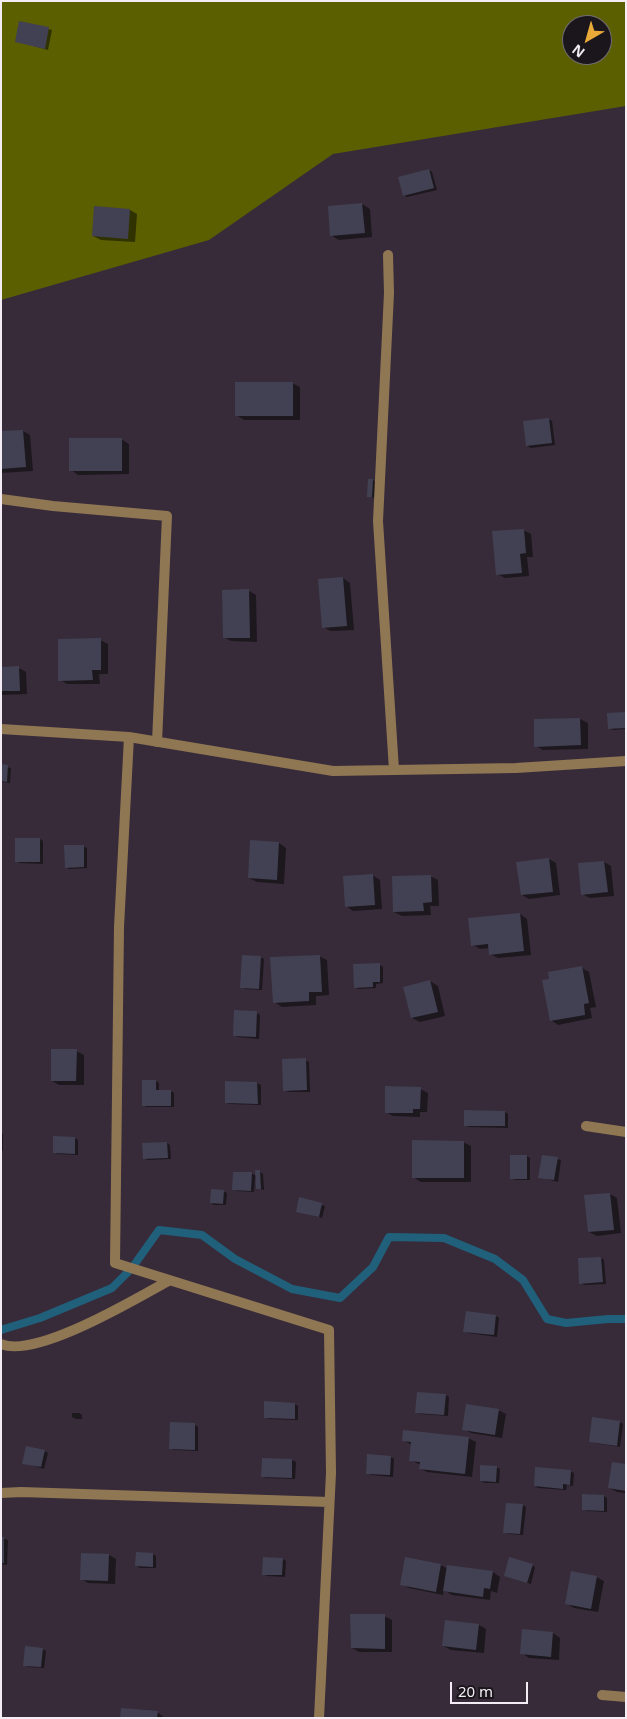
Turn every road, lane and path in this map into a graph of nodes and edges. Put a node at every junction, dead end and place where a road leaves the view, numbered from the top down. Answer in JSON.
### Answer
{"nodes":[{"id":1,"x":388,"y":255,"type":"dead end"},
{"id":2,"x":1,"y":499,"type":"edge"},
{"id":3,"x":1,"y":729,"type":"edge"},
{"id":4,"x":128,"y":737,"type":"junction"},
{"id":5,"x":157,"y":742,"type":"junction"},
{"id":6,"x":626,"y":761,"type":"edge"},
{"id":7,"x":394,"y":770,"type":"junction"},
{"id":8,"x":586,"y":1126,"type":"dead end"},
{"id":9,"x":626,"y":1132,"type":"edge"},
{"id":10,"x":170,"y":1280,"type":"junction"},
{"id":11,"x":1,"y":1344,"type":"edge"},
{"id":12,"x":1,"y":1493,"type":"edge"},
{"id":13,"x":329,"y":1502,"type":"junction"},
{"id":14,"x":602,"y":1695,"type":"dead end"},
{"id":15,"x":626,"y":1697,"type":"edge"},
{"id":16,"x":319,"y":1718,"type":"edge"}],
"edges":[{"from":1,"to":7,"type":"street"},
{"from":2,"to":5,"type":"street"},
{"from":3,"to":4,"type":"street"},
{"from":4,"to":5,"type":"street"},
{"from":4,"to":10,"type":"street"},
{"from":5,"to":7,"type":"street"},
{"from":6,"to":7,"type":"street"},
{"from":8,"to":9,"type":"street"},
{"from":10,"to":11,"type":"street"},
{"from":10,"to":13,"type":"street"},
{"from":12,"to":13,"type":"street"},
{"from":13,"to":16,"type":"street"},
{"from":14,"to":15,"type":"street"}]}
